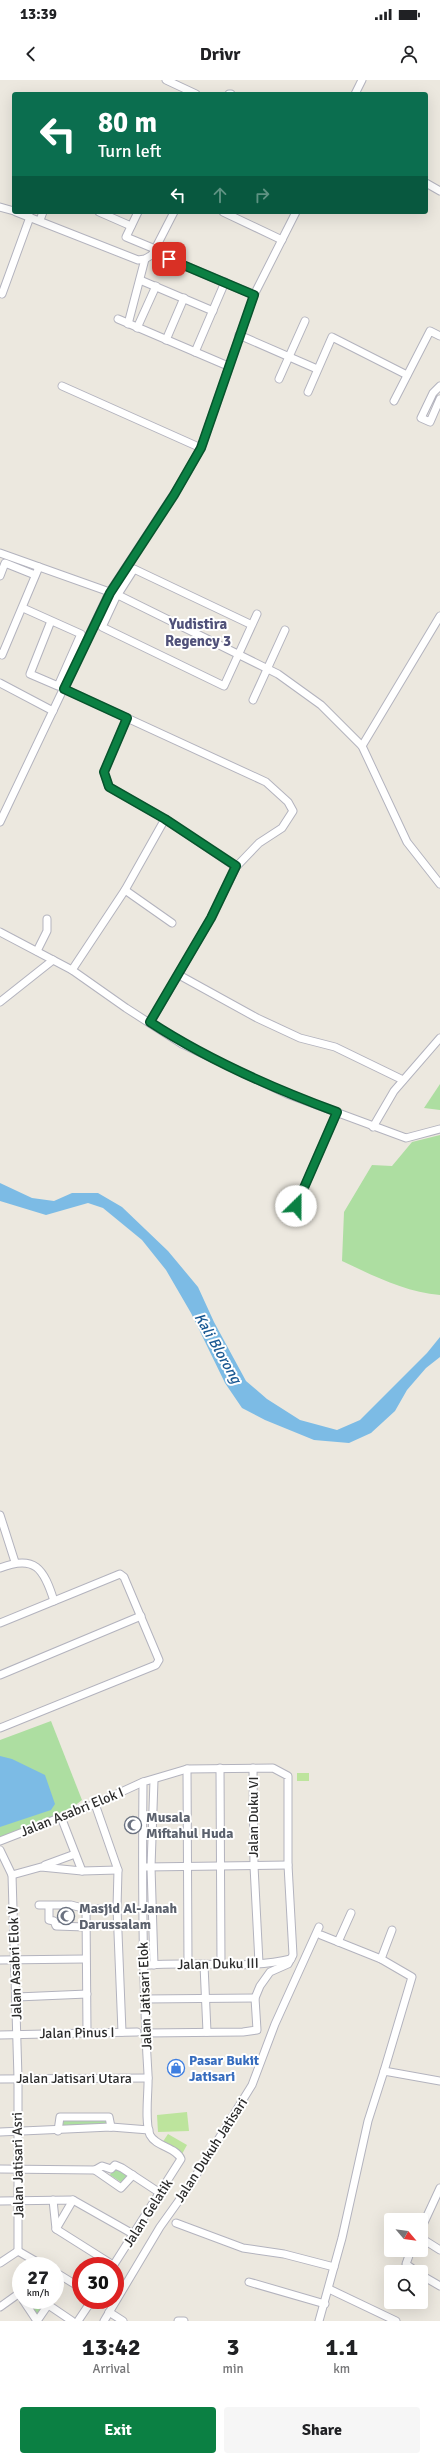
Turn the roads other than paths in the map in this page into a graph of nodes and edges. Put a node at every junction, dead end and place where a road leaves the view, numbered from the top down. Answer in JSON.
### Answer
{"nodes":[{"id":1,"x":166,"y":80,"type":"edge"},
{"id":2,"x":362,"y":80,"type":"edge"},
{"id":3,"x":192,"y":92,"type":"edge"},
{"id":4,"x":356,"y":92,"type":"edge"},
{"id":5,"x":428,"y":184,"type":"edge"},
{"id":6,"x":440,"y":191,"type":"edge"},
{"id":7,"x":0,"y":207,"type":"edge"},
{"id":8,"x":12,"y":211,"type":"edge"},
{"id":9,"x":21,"y":214,"type":"edge"},
{"id":10,"x":42,"y":214,"type":"edge"},
{"id":11,"x":104,"y":214,"type":"edge"},
{"id":12,"x":137,"y":214,"type":"edge"},
{"id":13,"x":173,"y":214,"type":"edge"},
{"id":14,"x":227,"y":214,"type":"edge"},
{"id":15,"x":295,"y":214,"type":"edge"},
{"id":16,"x":30,"y":217,"type":"junction"},
{"id":17,"x":40,"y":220,"type":"junction"},
{"id":18,"x":131,"y":226,"type":"junction"},
{"id":19,"x":282,"y":240,"type":"junction"},
{"id":20,"x":154,"y":251,"type":"junction"},
{"id":21,"x":145,"y":259,"type":"junction"},
{"id":22,"x":140,"y":280,"type":"junction"},
{"id":23,"x":225,"y":282,"type":"junction"},
{"id":24,"x":156,"y":286,"type":"junction"},
{"id":25,"x":4,"y":295,"type":"edge"},
{"id":26,"x":254,"y":295,"type":"junction"},
{"id":27,"x":184,"y":298,"type":"junction"},
{"id":28,"x":213,"y":311,"type":"junction"},
{"id":29,"x":118,"y":319,"type":"dead end"},
{"id":30,"x":305,"y":320,"type":"dead end"},
{"id":31,"x":128,"y":324,"type":"junction"},
{"id":32,"x":137,"y":328,"type":"junction"},
{"id":33,"x":239,"y":335,"type":"junction"},
{"id":34,"x":440,"y":336,"type":"edge"},
{"id":35,"x":166,"y":340,"type":"junction"},
{"id":36,"x":195,"y":352,"type":"junction"},
{"id":37,"x":289,"y":357,"type":"junction"},
{"id":38,"x":228,"y":366,"type":"junction"},
{"id":39,"x":317,"y":369,"type":"junction"},
{"id":40,"x":407,"y":375,"type":"junction"},
{"id":41,"x":279,"y":379,"type":"dead end"},
{"id":42,"x":62,"y":386,"type":"dead end"},
{"id":43,"x":440,"y":386,"type":"edge"},
{"id":44,"x":308,"y":392,"type":"dead end"},
{"id":45,"x":440,"y":399,"type":"edge"},
{"id":46,"x":394,"y":402,"type":"dead end"},
{"id":47,"x":201,"y":448,"type":"junction"},
{"id":48,"x":0,"y":553,"type":"edge"},
{"id":49,"x":39,"y":567,"type":"junction"},
{"id":50,"x":35,"y":575,"type":"junction"},
{"id":51,"x":0,"y":576,"type":"edge"},
{"id":52,"x":110,"y":593,"type":"junction"},
{"id":53,"x":116,"y":597,"type":"junction"},
{"id":54,"x":23,"y":608,"type":"junction"},
{"id":55,"x":257,"y":614,"type":"dead end"},
{"id":56,"x":440,"y":616,"type":"edge"},
{"id":57,"x":52,"y":620,"type":"junction"},
{"id":58,"x":252,"y":625,"type":"junction"},
{"id":59,"x":284,"y":630,"type":"dead end"},
{"id":60,"x":0,"y":654,"type":"edge"},
{"id":61,"x":238,"y":656,"type":"junction"},
{"id":62,"x":266,"y":669,"type":"junction"},
{"id":63,"x":0,"y":683,"type":"edge"},
{"id":64,"x":64,"y":689,"type":"junction"},
{"id":65,"x":253,"y":700,"type":"dead end"},
{"id":66,"x":53,"y":711,"type":"junction"},
{"id":67,"x":127,"y":718,"type":"junction"},
{"id":68,"x":362,"y":746,"type":"junction"},
{"id":69,"x":165,"y":819,"type":"junction"},
{"id":70,"x":0,"y":822,"type":"edge"},
{"id":71,"x":236,"y":866,"type":"junction"},
{"id":72,"x":440,"y":884,"type":"edge"},
{"id":73,"x":125,"y":890,"type":"junction"},
{"id":74,"x":47,"y":919,"type":"dead end"},
{"id":75,"x":172,"y":923,"type":"dead end"},
{"id":76,"x":0,"y":932,"type":"edge"},
{"id":77,"x":37,"y":951,"type":"junction"},
{"id":78,"x":53,"y":960,"type":"junction"},
{"id":79,"x":72,"y":970,"type":"junction"},
{"id":80,"x":179,"y":975,"type":"junction"},
{"id":81,"x":0,"y":1002,"type":"edge"},
{"id":82,"x":150,"y":1022,"type":"junction"},
{"id":83,"x":440,"y":1038,"type":"edge"},
{"id":84,"x":403,"y":1080,"type":"junction"},
{"id":85,"x":337,"y":1112,"type":"junction"},
{"id":86,"x":373,"y":1126,"type":"junction"},
{"id":87,"x":440,"y":1129,"type":"edge"},
{"id":88,"x":296,"y":1206,"type":"dead end"},
{"id":89,"x":0,"y":1514,"type":"edge"},
{"id":90,"x":15,"y":1562,"type":"junction"},
{"id":91,"x":0,"y":1568,"type":"edge"},
{"id":92,"x":54,"y":1601,"type":"junction"},
{"id":93,"x":141,"y":1616,"type":"junction"},
{"id":94,"x":0,"y":1623,"type":"edge"},
{"id":95,"x":0,"y":1675,"type":"edge"},
{"id":96,"x":0,"y":1728,"type":"edge"},
{"id":97,"x":220,"y":1768,"type":"junction"},
{"id":98,"x":253,"y":1768,"type":"junction"},
{"id":99,"x":187,"y":1769,"type":"junction"},
{"id":100,"x":154,"y":1780,"type":"junction"},
{"id":101,"x":143,"y":1782,"type":"junction"},
{"id":102,"x":95,"y":1804,"type":"junction"},
{"id":103,"x":61,"y":1817,"type":"junction"},
{"id":104,"x":0,"y":1841,"type":"edge"},
{"id":105,"x":0,"y":1850,"type":"edge"},
{"id":106,"x":75,"y":1854,"type":"junction"},
{"id":107,"x":288,"y":1864,"type":"junction"},
{"id":108,"x":220,"y":1866,"type":"junction"},
{"id":109,"x":254,"y":1866,"type":"junction"},
{"id":110,"x":41,"y":1867,"type":"junction"},
{"id":111,"x":151,"y":1867,"type":"junction"},
{"id":112,"x":142,"y":1868,"type":"junction"},
{"id":113,"x":186,"y":1868,"type":"junction"},
{"id":114,"x":118,"y":1870,"type":"junction"},
{"id":115,"x":82,"y":1871,"type":"junction"},
{"id":116,"x":12,"y":1875,"type":"junction"},
{"id":117,"x":39,"y":1905,"type":"dead end"},
{"id":118,"x":49,"y":1906,"type":"junction"},
{"id":119,"x":117,"y":1908,"type":"junction"},
{"id":120,"x":86,"y":1909,"type":"junction"},
{"id":121,"x":351,"y":1913,"type":"dead end"},
{"id":122,"x":85,"y":1927,"type":"junction"},
{"id":123,"x":319,"y":1927,"type":"dead end"},
{"id":124,"x":392,"y":1930,"type":"dead end"},
{"id":125,"x":321,"y":1935,"type":"dead end"},
{"id":126,"x":338,"y":1942,"type":"junction"},
{"id":127,"x":14,"y":1959,"type":"junction"},
{"id":128,"x":85,"y":1959,"type":"junction"},
{"id":129,"x":292,"y":1959,"type":"junction"},
{"id":130,"x":0,"y":1960,"type":"edge"},
{"id":131,"x":381,"y":1960,"type":"junction"},
{"id":132,"x":259,"y":1963,"type":"junction"},
{"id":133,"x":154,"y":1965,"type":"junction"},
{"id":134,"x":188,"y":1965,"type":"junction"},
{"id":135,"x":204,"y":1965,"type":"junction"},
{"id":136,"x":221,"y":1965,"type":"junction"},
{"id":137,"x":143,"y":1966,"type":"junction"},
{"id":138,"x":87,"y":1994,"type":"junction"},
{"id":139,"x":17,"y":1997,"type":"junction"},
{"id":140,"x":206,"y":1997,"type":"junction"},
{"id":141,"x":255,"y":1998,"type":"junction"},
{"id":142,"x":145,"y":1999,"type":"junction"},
{"id":143,"x":87,"y":2032,"type":"junction"},
{"id":144,"x":122,"y":2032,"type":"junction"},
{"id":145,"x":137,"y":2032,"type":"dead end"},
{"id":146,"x":207,"y":2032,"type":"junction"},
{"id":147,"x":146,"y":2033,"type":"junction"},
{"id":148,"x":0,"y":2035,"type":"edge"},
{"id":149,"x":16,"y":2035,"type":"junction"},
{"id":150,"x":384,"y":2071,"type":"junction"},
{"id":151,"x":18,"y":2078,"type":"junction"},
{"id":152,"x":148,"y":2078,"type":"junction"},
{"id":153,"x":0,"y":2079,"type":"edge"},
{"id":154,"x":440,"y":2081,"type":"edge"},
{"id":155,"x":111,"y":2128,"type":"junction"},
{"id":156,"x":58,"y":2130,"type":"junction"},
{"id":157,"x":149,"y":2130,"type":"junction"},
{"id":158,"x":0,"y":2132,"type":"edge"},
{"id":159,"x":17,"y":2132,"type":"junction"},
{"id":160,"x":0,"y":2169,"type":"edge"},
{"id":161,"x":17,"y":2169,"type":"junction"},
{"id":162,"x":95,"y":2170,"type":"junction"},
{"id":163,"x":133,"y":2175,"type":"junction"},
{"id":164,"x":440,"y":2188,"type":"edge"},
{"id":165,"x":160,"y":2193,"type":"junction"},
{"id":166,"x":53,"y":2200,"type":"junction"},
{"id":167,"x":73,"y":2200,"type":"junction"},
{"id":168,"x":0,"y":2201,"type":"edge"},
{"id":169,"x":19,"y":2201,"type":"junction"},
{"id":170,"x":428,"y":2214,"type":"edge"},
{"id":171,"x":176,"y":2223,"type":"dead end"},
{"id":172,"x":56,"y":2229,"type":"junction"},
{"id":173,"x":133,"y":2234,"type":"junction"},
{"id":174,"x":428,"y":2242,"type":"edge"},
{"id":175,"x":440,"y":2250,"type":"edge"},
{"id":176,"x":18,"y":2251,"type":"junction"},
{"id":177,"x":28,"y":2257,"type":"edge"},
{"id":178,"x":100,"y":2257,"type":"edge"},
{"id":179,"x":118,"y":2257,"type":"edge"},
{"id":180,"x":0,"y":2262,"type":"edge"},
{"id":181,"x":334,"y":2267,"type":"junction"},
{"id":182,"x":428,"y":2279,"type":"edge"},
{"id":183,"x":249,"y":2282,"type":"dead end"},
{"id":184,"x":440,"y":2286,"type":"edge"},
{"id":185,"x":329,"y":2289,"type":"junction"},
{"id":186,"x":12,"y":2301,"type":"edge"},
{"id":187,"x":325,"y":2304,"type":"junction"},
{"id":188,"x":0,"y":2307,"type":"edge"},
{"id":189,"x":29,"y":2309,"type":"edge"},
{"id":190,"x":45,"y":2309,"type":"edge"},
{"id":191,"x":54,"y":2309,"type":"edge"},
{"id":192,"x":86,"y":2309,"type":"edge"},
{"id":193,"x":109,"y":2312,"type":"junction"},
{"id":194,"x":322,"y":2319,"type":"edge"},
{"id":195,"x":37,"y":2321,"type":"edge"},
{"id":196,"x":72,"y":2321,"type":"edge"},
{"id":197,"x":78,"y":2321,"type":"edge"},
{"id":198,"x":104,"y":2321,"type":"edge"},
{"id":199,"x":123,"y":2321,"type":"edge"},
{"id":200,"x":178,"y":2321,"type":"edge"},
{"id":201,"x":184,"y":2321,"type":"edge"},
{"id":202,"x":396,"y":2321,"type":"edge"}],
"edges":[{"from":1,"to":3,"type":"street"},
{"from":2,"to":4,"type":"street"},
{"from":5,"to":6,"type":"street"},
{"from":7,"to":8,"type":"street"},
{"from":9,"to":16,"type":"street"},
{"from":10,"to":17,"type":"street"},
{"from":11,"to":18,"type":"street"},
{"from":12,"to":18,"type":"street"},
{"from":13,"to":20,"type":"street"},
{"from":14,"to":19,"type":"street"},
{"from":15,"to":19,"type":"street"},
{"from":16,"to":17,"type":"street"},
{"from":16,"to":25,"type":"street"},
{"from":17,"to":21,"type":"street"},
{"from":18,"to":20,"type":"street"},
{"from":19,"to":26,"type":"street"},
{"from":20,"to":21,"type":"street"},
{"from":20,"to":23,"type":"street"},
{"from":21,"to":22,"type":"street"},
{"from":22,"to":24,"type":"street"},
{"from":22,"to":31,"type":"street"},
{"from":23,"to":26,"type":"street"},
{"from":23,"to":28,"type":"street"},
{"from":24,"to":27,"type":"street"},
{"from":24,"to":32,"type":"street"},
{"from":26,"to":33,"type":"street"},
{"from":27,"to":28,"type":"street"},
{"from":27,"to":35,"type":"street"},
{"from":28,"to":36,"type":"street"},
{"from":29,"to":31,"type":"street"},
{"from":30,"to":37,"type":"street"},
{"from":31,"to":32,"type":"street"},
{"from":32,"to":35,"type":"street"},
{"from":33,"to":37,"type":"street"},
{"from":33,"to":38,"type":"street"},
{"from":34,"to":40,"type":"street"},
{"from":35,"to":36,"type":"street"},
{"from":36,"to":38,"type":"street"},
{"from":37,"to":39,"type":"street"},
{"from":37,"to":41,"type":"street"},
{"from":38,"to":47,"type":"street"},
{"from":39,"to":40,"type":"street"},
{"from":39,"to":44,"type":"street"},
{"from":40,"to":46,"type":"street"},
{"from":42,"to":47,"type":"street"},
{"from":43,"to":45,"type":"street"},
{"from":47,"to":52,"type":"street"},
{"from":48,"to":49,"type":"street"},
{"from":49,"to":50,"type":"street"},
{"from":49,"to":52,"type":"street"},
{"from":50,"to":51,"type":"street"},
{"from":50,"to":54,"type":"street"},
{"from":52,"to":53,"type":"street"},
{"from":52,"to":64,"type":"street"},
{"from":53,"to":58,"type":"street"},
{"from":53,"to":61,"type":"street"},
{"from":53,"to":61,"type":"street"},
{"from":54,"to":57,"type":"street"},
{"from":54,"to":60,"type":"street"},
{"from":55,"to":58,"type":"street"},
{"from":56,"to":68,"type":"street"},
{"from":57,"to":57,"type":"street"},
{"from":58,"to":61,"type":"street"},
{"from":59,"to":62,"type":"street"},
{"from":61,"to":62,"type":"street"},
{"from":62,"to":65,"type":"street"},
{"from":62,"to":68,"type":"street"},
{"from":63,"to":66,"type":"street"},
{"from":64,"to":66,"type":"street"},
{"from":64,"to":67,"type":"street"},
{"from":66,"to":70,"type":"street"},
{"from":67,"to":69,"type":"street"},
{"from":67,"to":71,"type":"street"},
{"from":68,"to":72,"type":"street"},
{"from":69,"to":71,"type":"street"},
{"from":69,"to":73,"type":"street"},
{"from":71,"to":80,"type":"street"},
{"from":73,"to":75,"type":"street"},
{"from":73,"to":79,"type":"street"},
{"from":74,"to":77,"type":"street"},
{"from":76,"to":77,"type":"street"},
{"from":77,"to":78,"type":"street"},
{"from":78,"to":79,"type":"street"},
{"from":78,"to":81,"type":"street"},
{"from":79,"to":82,"type":"street"},
{"from":80,"to":82,"type":"street"},
{"from":80,"to":84,"type":"street"},
{"from":82,"to":85,"type":"street"},
{"from":83,"to":84,"type":"street"},
{"from":84,"to":86,"type":"street"},
{"from":85,"to":86,"type":"street"},
{"from":85,"to":88,"type":"street"},
{"from":86,"to":87,"type":"street"},
{"from":89,"to":90,"type":"street"},
{"from":90,"to":91,"type":"street"},
{"from":90,"to":92,"type":"street"},
{"from":92,"to":93,"type":"street"},
{"from":92,"to":94,"type":"street"},
{"from":93,"to":95,"type":"street"},
{"from":93,"to":96,"type":"street"},
{"from":97,"to":98,"type":"street"},
{"from":97,"to":99,"type":"street"},
{"from":97,"to":108,"type":"street"},
{"from":98,"to":107,"type":"street"},
{"from":98,"to":109,"type":"street","name":"Jalan Duku VI"},
{"from":99,"to":100,"type":"street"},
{"from":99,"to":113,"type":"street"},
{"from":100,"to":101,"type":"street"},
{"from":100,"to":111,"type":"street","name":"Jalan Jatisari Elok"},
{"from":101,"to":102,"type":"street","name":"Jalan Asabri Elok I"},
{"from":101,"to":112,"type":"street","name":"Jalan Jatisari Elok"},
{"from":102,"to":103,"type":"street","name":"Jalan Asabri Elok I"},
{"from":102,"to":114,"type":"street"},
{"from":103,"to":104,"type":"street","name":"Jalan Asabri Elok I"},
{"from":103,"to":106,"type":"street"},
{"from":105,"to":116,"type":"street","name":"Jalan Asabri Elok V"},
{"from":106,"to":110,"type":"street"},
{"from":106,"to":115,"type":"street"},
{"from":107,"to":109,"type":"street"},
{"from":107,"to":129,"type":"street"},
{"from":108,"to":109,"type":"street","name":"Jalan Duku VI"},
{"from":108,"to":113,"type":"street","name":"Jalan Duku VI"},
{"from":108,"to":136,"type":"street"},
{"from":109,"to":132,"type":"street","name":"Jalan Duku VI"},
{"from":110,"to":115,"type":"street"},
{"from":110,"to":116,"type":"street"},
{"from":111,"to":112,"type":"street","name":"Jalan Duku VI"},
{"from":111,"to":113,"type":"street","name":"Jalan Duku VI"},
{"from":111,"to":133,"type":"street","name":"Jalan Jatisari Elok"},
{"from":112,"to":137,"type":"street","name":"Jalan Jatisari Elok"},
{"from":113,"to":134,"type":"street"},
{"from":114,"to":115,"type":"street"},
{"from":114,"to":119,"type":"street"},
{"from":116,"to":127,"type":"street","name":"Jalan Asabri Elok V"},
{"from":117,"to":118,"type":"street"},
{"from":118,"to":120,"type":"street"},
{"from":118,"to":122,"type":"street"},
{"from":119,"to":120,"type":"street"},
{"from":119,"to":144,"type":"street"},
{"from":120,"to":122,"type":"street"},
{"from":121,"to":126,"type":"street"},
{"from":122,"to":128,"type":"street"},
{"from":123,"to":193,"type":"street","name":"Jalan Dukuh Jatisari"},
{"from":124,"to":131,"type":"street"},
{"from":125,"to":126,"type":"street"},
{"from":126,"to":131,"type":"street"},
{"from":127,"to":128,"type":"street"},
{"from":127,"to":130,"type":"street"},
{"from":127,"to":139,"type":"street","name":"Jalan Asabri Elok V"},
{"from":128,"to":138,"type":"street"},
{"from":129,"to":132,"type":"street","name":"Jalan Duku III"},
{"from":129,"to":141,"type":"street"},
{"from":131,"to":150,"type":"street"},
{"from":132,"to":136,"type":"street","name":"Jalan Duku III"},
{"from":133,"to":134,"type":"street","name":"Jalan Duku III"},
{"from":133,"to":137,"type":"street","name":"Jalan Duku III"},
{"from":134,"to":135,"type":"street","name":"Jalan Duku III"},
{"from":135,"to":136,"type":"street","name":"Jalan Duku III"},
{"from":135,"to":140,"type":"street"},
{"from":137,"to":142,"type":"street","name":"Jalan Jatisari Elok"},
{"from":138,"to":139,"type":"street"},
{"from":138,"to":143,"type":"street"},
{"from":139,"to":149,"type":"street","name":"Jalan Asabri Elok V"},
{"from":140,"to":141,"type":"street"},
{"from":140,"to":142,"type":"street"},
{"from":140,"to":146,"type":"street"},
{"from":141,"to":146,"type":"street"},
{"from":142,"to":147,"type":"street","name":"Jalan Jatisari Elok"},
{"from":143,"to":144,"type":"street","name":"Jalan Pinus I"},
{"from":143,"to":149,"type":"street","name":"Jalan Pinus I"},
{"from":144,"to":145,"type":"street","name":"Jalan Pinus I"},
{"from":146,"to":147,"type":"street"},
{"from":147,"to":152,"type":"street","name":"Jalan Jatisari Elok"},
{"from":148,"to":149,"type":"street","name":"Jalan Pinus I"},
{"from":149,"to":151,"type":"street","name":"Jalan Asabri Elok V"},
{"from":150,"to":154,"type":"street"},
{"from":150,"to":181,"type":"street"},
{"from":151,"to":152,"type":"street","name":"Jalan Jatisari Utara"},
{"from":151,"to":153,"type":"street","name":"Jalan Jatisari Utara"},
{"from":151,"to":159,"type":"street","name":"Jalan Jatisari Asri"},
{"from":152,"to":157,"type":"street","name":"Jalan Jatisari Elok"},
{"from":155,"to":156,"type":"street"},
{"from":155,"to":156,"type":"street"},
{"from":155,"to":157,"type":"street"},
{"from":156,"to":159,"type":"street"},
{"from":157,"to":165,"type":"street","name":"Jalan Gelatik"},
{"from":158,"to":159,"type":"street"},
{"from":159,"to":161,"type":"street","name":"Jalan Jatisari Asri"},
{"from":160,"to":161,"type":"street"},
{"from":161,"to":162,"type":"street"},
{"from":161,"to":169,"type":"street","name":"Jalan Jatisari Asri"},
{"from":162,"to":163,"type":"street"},
{"from":162,"to":163,"type":"street"},
{"from":163,"to":165,"type":"street"},
{"from":164,"to":170,"type":"street"},
{"from":165,"to":173,"type":"street","name":"Jalan Gelatik"},
{"from":166,"to":167,"type":"street"},
{"from":166,"to":169,"type":"street"},
{"from":166,"to":172,"type":"street"},
{"from":167,"to":172,"type":"street"},
{"from":167,"to":173,"type":"street"},
{"from":168,"to":169,"type":"street"},
{"from":169,"to":176,"type":"street","name":"Jalan Jatisari Asri"},
{"from":171,"to":181,"type":"street"},
{"from":172,"to":178,"type":"street"},
{"from":173,"to":179,"type":"street","name":"Jalan Gelatik"},
{"from":174,"to":175,"type":"street"},
{"from":176,"to":177,"type":"street"},
{"from":176,"to":180,"type":"street"},
{"from":181,"to":185,"type":"street"},
{"from":182,"to":184,"type":"street"},
{"from":183,"to":187,"type":"street"},
{"from":185,"to":187,"type":"street"},
{"from":185,"to":202,"type":"street"},
{"from":186,"to":188,"type":"street"},
{"from":187,"to":194,"type":"street"},
{"from":189,"to":195,"type":"street"},
{"from":190,"to":195,"type":"street"},
{"from":191,"to":196,"type":"street"},
{"from":192,"to":197,"type":"street"},
{"from":193,"to":198,"type":"street","name":"Jalan Dukuh Jatisari"},
{"from":193,"to":199,"type":"street"},
{"from":200,"to":201,"type":"street"}]}
